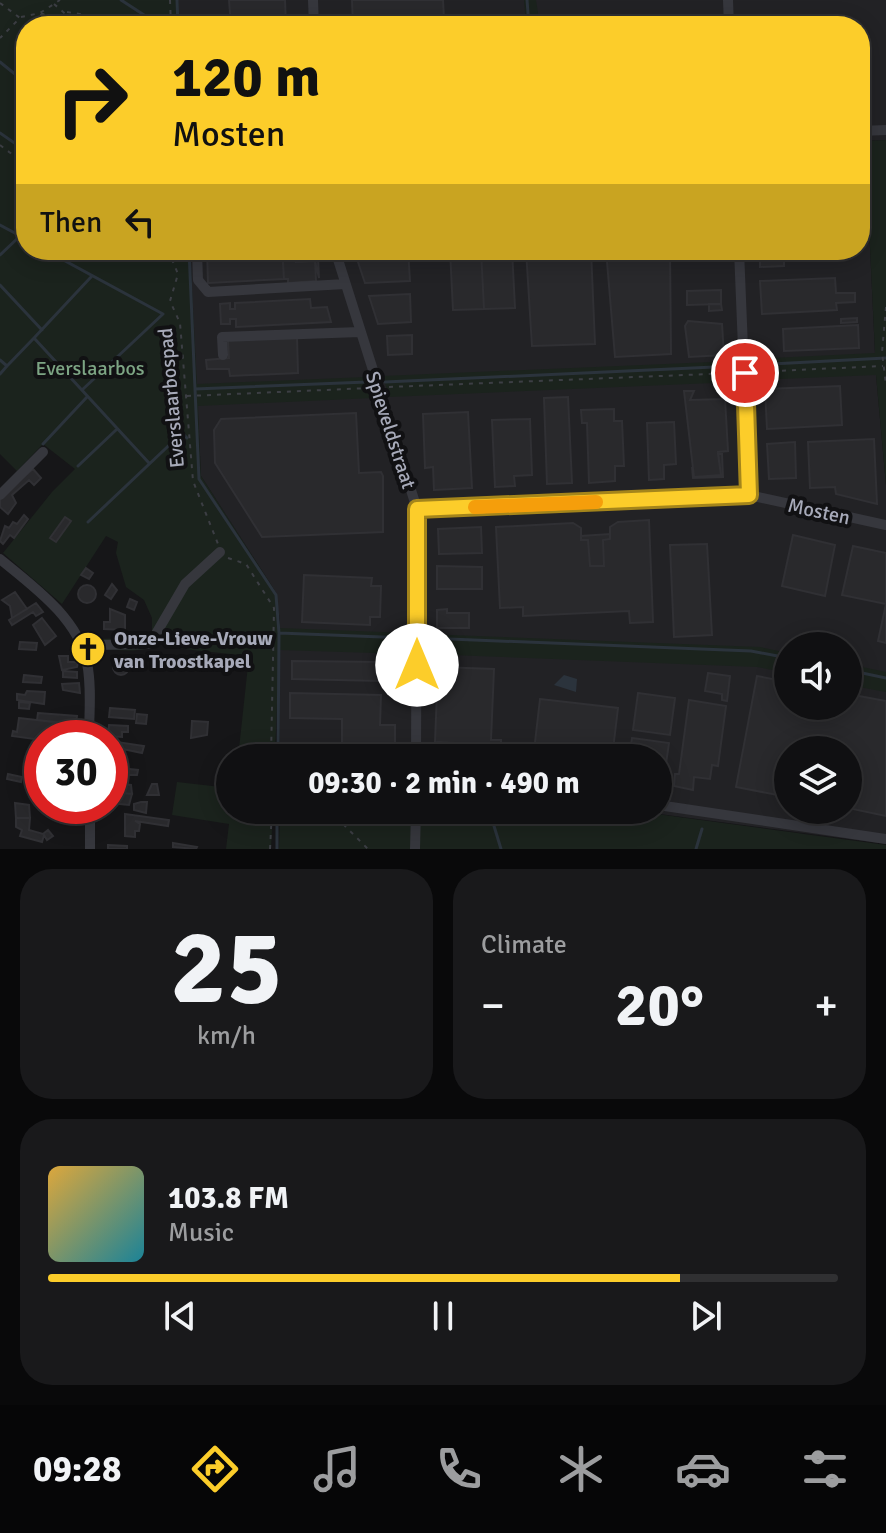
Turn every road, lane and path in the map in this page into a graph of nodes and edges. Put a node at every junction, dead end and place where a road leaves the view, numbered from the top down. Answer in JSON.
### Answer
{"nodes":[{"id":1,"x":60,"y":0,"type":"edge"},
{"id":2,"x":0,"y":3,"type":"edge"},
{"id":3,"x":54,"y":4,"type":"junction"},
{"id":4,"x":67,"y":12,"type":"junction"},
{"id":5,"x":40,"y":13,"type":"junction"},
{"id":6,"x":17,"y":16,"type":"edge"},
{"id":7,"x":28,"y":16,"type":"edge"},
{"id":8,"x":40,"y":16,"type":"edge"},
{"id":9,"x":46,"y":16,"type":"edge"},
{"id":10,"x":70,"y":16,"type":"edge"},
{"id":11,"x":93,"y":16,"type":"edge"},
{"id":12,"x":16,"y":22,"type":"edge"},
{"id":13,"x":0,"y":38,"type":"edge"},
{"id":14,"x":0,"y":145,"type":"edge"},
{"id":15,"x":16,"y":157,"type":"edge"},
{"id":16,"x":172,"y":260,"type":"edge"},
{"id":17,"x":197,"y":260,"type":"edge"},
{"id":18,"x":338,"y":260,"type":"edge"},
{"id":19,"x":739,"y":260,"type":"edge"},
{"id":20,"x":345,"y":284,"type":"junction"},
{"id":21,"x":886,"y":307,"type":"edge"},
{"id":22,"x":360,"y":332,"type":"junction"},
{"id":23,"x":223,"y":355,"type":"dead end"},
{"id":24,"x":883,"y":366,"type":"junction"},
{"id":25,"x":745,"y":373,"type":"junction"},
{"id":26,"x":886,"y":385,"type":"edge"},
{"id":27,"x":377,"y":388,"type":"junction"},
{"id":28,"x":187,"y":396,"type":"junction"},
{"id":29,"x":43,"y":452,"type":"dead end"},
{"id":30,"x":0,"y":495,"type":"edge"},
{"id":31,"x":749,"y":495,"type":"junction"},
{"id":32,"x":417,"y":509,"type":"junction"},
{"id":33,"x":886,"y":525,"type":"edge"},
{"id":34,"x":220,"y":552,"type":"junction"},
{"id":35,"x":0,"y":559,"type":"edge"},
{"id":36,"x":81,"y":643,"type":"junction"},
{"id":37,"x":97,"y":645,"type":"junction"},
{"id":38,"x":87,"y":661,"type":"junction"},
{"id":39,"x":89,"y":720,"type":"edge"},
{"id":40,"x":271,"y":744,"type":"edge"},
{"id":41,"x":416,"y":744,"type":"edge"},
{"id":42,"x":672,"y":807,"type":"edge"},
{"id":43,"x":90,"y":824,"type":"edge"},
{"id":44,"x":271,"y":824,"type":"edge"},
{"id":45,"x":343,"y":824,"type":"edge"},
{"id":46,"x":416,"y":824,"type":"edge"},
{"id":47,"x":886,"y":839,"type":"edge"},
{"id":48,"x":90,"y":849,"type":"edge"},
{"id":49,"x":270,"y":849,"type":"edge"},
{"id":50,"x":368,"y":849,"type":"edge"},
{"id":51,"x":415,"y":849,"type":"edge"}],
"edges":[{"from":1,"to":3,"type":"path"},
{"from":2,"to":6,"type":"path"},
{"from":3,"to":4,"type":"path"},
{"from":3,"to":5,"type":"path"},
{"from":4,"to":10,"type":"path"},
{"from":4,"to":11,"type":"path"},
{"from":5,"to":7,"type":"path"},
{"from":5,"to":8,"type":"path"},
{"from":5,"to":9,"type":"path"},
{"from":12,"to":13,"type":"path"},
{"from":14,"to":15,"type":"path"},
{"from":16,"to":28,"type":"path","name":"Everslaarbospad"},
{"from":17,"to":20,"type":"street"},
{"from":18,"to":20,"type":"street","name":"Spieveldstraat"},
{"from":19,"to":25,"type":"street"},
{"from":20,"to":22,"type":"street","name":"Spieveldstraat"},
{"from":21,"to":24,"type":"path"},
{"from":22,"to":23,"type":"street"},
{"from":22,"to":27,"type":"street","name":"Spieveldstraat"},
{"from":24,"to":25,"type":"path"},
{"from":24,"to":26,"type":"path"},
{"from":25,"to":27,"type":"path"},
{"from":25,"to":31,"type":"street"},
{"from":27,"to":28,"type":"path"},
{"from":27,"to":32,"type":"street","name":"Spieveldstraat"},
{"from":28,"to":34,"type":"path","name":"Everslaarbospad"},
{"from":29,"to":30,"type":"street"},
{"from":31,"to":32,"type":"street","name":"Mosten"},
{"from":31,"to":33,"type":"street","name":"Mosten"},
{"from":32,"to":41,"type":"street","name":"Spieveldstraat"},
{"from":34,"to":37,"type":"street"},
{"from":34,"to":40,"type":"path"},
{"from":35,"to":36,"type":"street"},
{"from":36,"to":37,"type":"street"},
{"from":36,"to":38,"type":"street"},
{"from":37,"to":38,"type":"street"},
{"from":38,"to":39,"type":"street"},
{"from":42,"to":47,"type":"street"},
{"from":43,"to":48,"type":"street"},
{"from":44,"to":49,"type":"path"},
{"from":45,"to":50,"type":"path"},
{"from":46,"to":51,"type":"street"}]}
